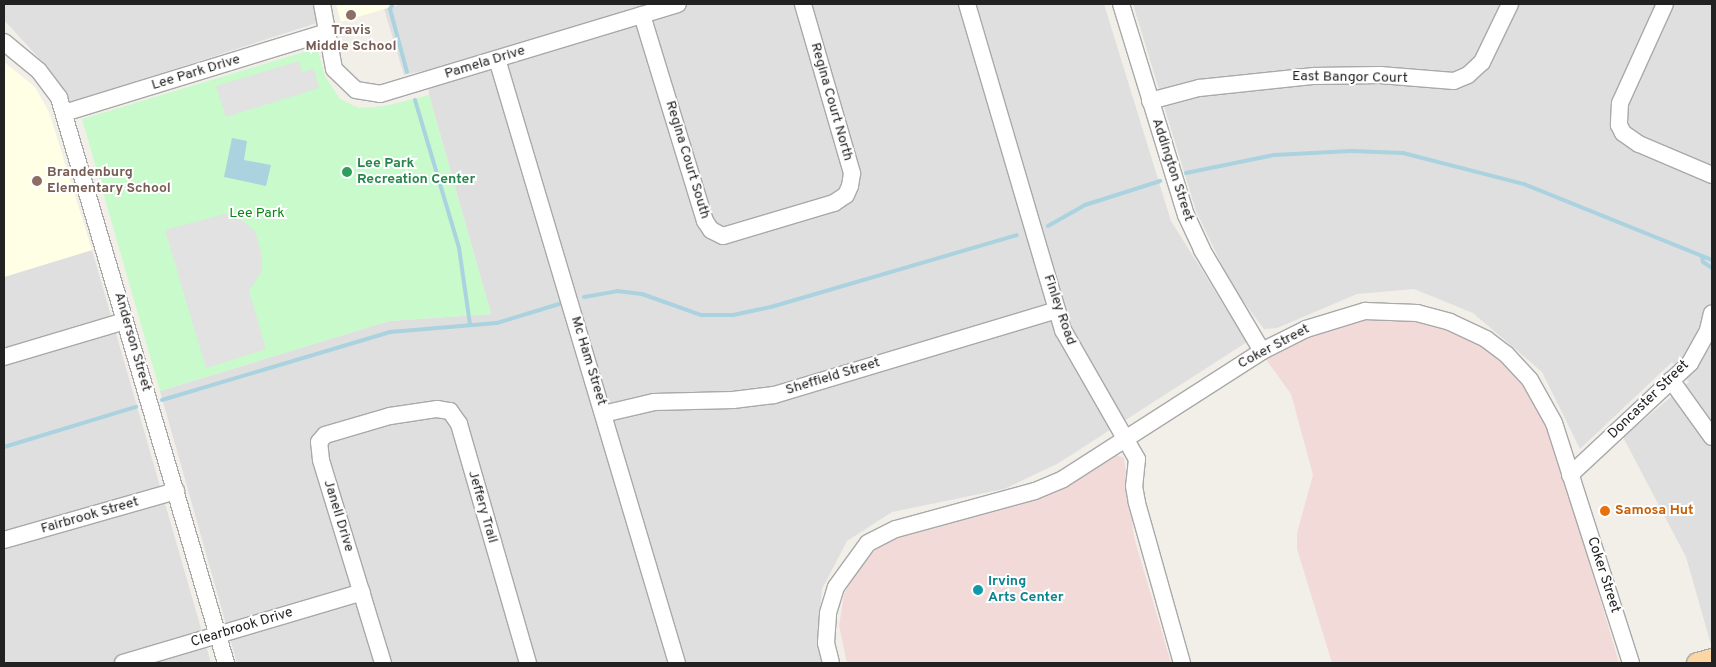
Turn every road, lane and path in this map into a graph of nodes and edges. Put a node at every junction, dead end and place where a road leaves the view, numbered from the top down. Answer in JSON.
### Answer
{"nodes":[{"id":1,"x":322,"y":4,"type":"edge"},
{"id":2,"x":678,"y":4,"type":"edge"},
{"id":3,"x":803,"y":4,"type":"edge"},
{"id":4,"x":967,"y":4,"type":"edge"},
{"id":5,"x":1121,"y":4,"type":"edge"},
{"id":6,"x":1510,"y":4,"type":"edge"},
{"id":7,"x":1664,"y":4,"type":"edge"},
{"id":8,"x":642,"y":15,"type":"junction"},
{"id":9,"x":328,"y":32,"type":"junction"},
{"id":10,"x":4,"y":42,"type":"edge"},
{"id":11,"x":498,"y":59,"type":"junction"},
{"id":12,"x":1150,"y":101,"type":"junction"},
{"id":13,"x":64,"y":113,"type":"junction"},
{"id":14,"x":1712,"y":175,"type":"edge"},
{"id":15,"x":814,"y":208,"type":"joint"},
{"id":16,"x":1057,"y":310,"type":"junction"},
{"id":17,"x":1712,"y":313,"type":"edge"},
{"id":18,"x":125,"y":321,"type":"junction"},
{"id":19,"x":1262,"y":351,"type":"junction"},
{"id":20,"x":4,"y":357,"type":"edge"},
{"id":21,"x":1671,"y":380,"type":"junction"},
{"id":22,"x":603,"y":414,"type":"junction"},
{"id":23,"x":390,"y":416,"type":"joint"},
{"id":24,"x":1712,"y":437,"type":"edge"},
{"id":25,"x":1124,"y":438,"type":"junction"},
{"id":26,"x":1570,"y":475,"type":"junction"},
{"id":27,"x":176,"y":491,"type":"junction"},
{"id":28,"x":4,"y":540,"type":"edge"},
{"id":29,"x":362,"y":592,"type":"junction"},
{"id":30,"x":218,"y":635,"type":"junction"},
{"id":31,"x":1712,"y":659,"type":"edge"},
{"id":32,"x":123,"y":663,"type":"edge"},
{"id":33,"x":226,"y":663,"type":"edge"},
{"id":34,"x":383,"y":663,"type":"edge"},
{"id":35,"x":528,"y":663,"type":"edge"},
{"id":36,"x":677,"y":663,"type":"edge"},
{"id":37,"x":831,"y":663,"type":"edge"},
{"id":38,"x":1182,"y":663,"type":"edge"},
{"id":39,"x":1631,"y":663,"type":"edge"},
{"id":40,"x":1697,"y":663,"type":"edge"}],
"edges":[{"from":1,"to":9,"type":"street","name":"Pamela Drive"},
{"from":2,"to":8,"type":"street","name":"Pamela Drive"},
{"from":3,"to":15,"type":"street","name":"Regina Court North"},
{"from":4,"to":16,"type":"street","name":"Finley Road"},
{"from":5,"to":12,"type":"street","name":"Addington Street"},
{"from":6,"to":12,"type":"street","name":"East Bangor Court"},
{"from":7,"to":14,"type":"street"},
{"from":8,"to":11,"type":"street","name":"Pamela Drive"},
{"from":8,"to":15,"type":"street","name":"Regina Court South"},
{"from":9,"to":11,"type":"street","name":"Pamela Drive"},
{"from":9,"to":13,"type":"street","name":"Lee Park Drive"},
{"from":10,"to":13,"type":"street","name":"Anderson Street"},
{"from":11,"to":22,"type":"street","name":"Mc Ham Street"},
{"from":12,"to":19,"type":"street","name":"Addington Street"},
{"from":13,"to":18,"type":"street","name":"Anderson Street"},
{"from":16,"to":22,"type":"street","name":"Sheffield Street"},
{"from":16,"to":25,"type":"street","name":"Finley Road"},
{"from":17,"to":21,"type":"street","name":"Doncaster Street"},
{"from":18,"to":20,"type":"street"},
{"from":18,"to":27,"type":"street","name":"Anderson Street"},
{"from":19,"to":25,"type":"street","name":"Coker Street"},
{"from":19,"to":26,"type":"street","name":"Coker Street"},
{"from":21,"to":24,"type":"street"},
{"from":21,"to":26,"type":"street","name":"Doncaster Street"},
{"from":22,"to":36,"type":"street","name":"Mc Ham Street"},
{"from":23,"to":29,"type":"street","name":"Janell Drive"},
{"from":23,"to":35,"type":"street","name":"Jeffery Trail"},
{"from":25,"to":37,"type":"street","name":"Coker Street"},
{"from":25,"to":38,"type":"street","name":"Finley Road"},
{"from":26,"to":39,"type":"street","name":"Coker Street"},
{"from":27,"to":28,"type":"street","name":"Fairbrook Street"},
{"from":27,"to":30,"type":"street","name":"Anderson Street"},
{"from":29,"to":30,"type":"street","name":"Clearbrook Drive"},
{"from":29,"to":34,"type":"street","name":"Janell Drive"},
{"from":30,"to":32,"type":"street","name":"Clearbrook Drive"},
{"from":30,"to":33,"type":"street","name":"Anderson Street"},
{"from":31,"to":40,"type":"main road"}]}
